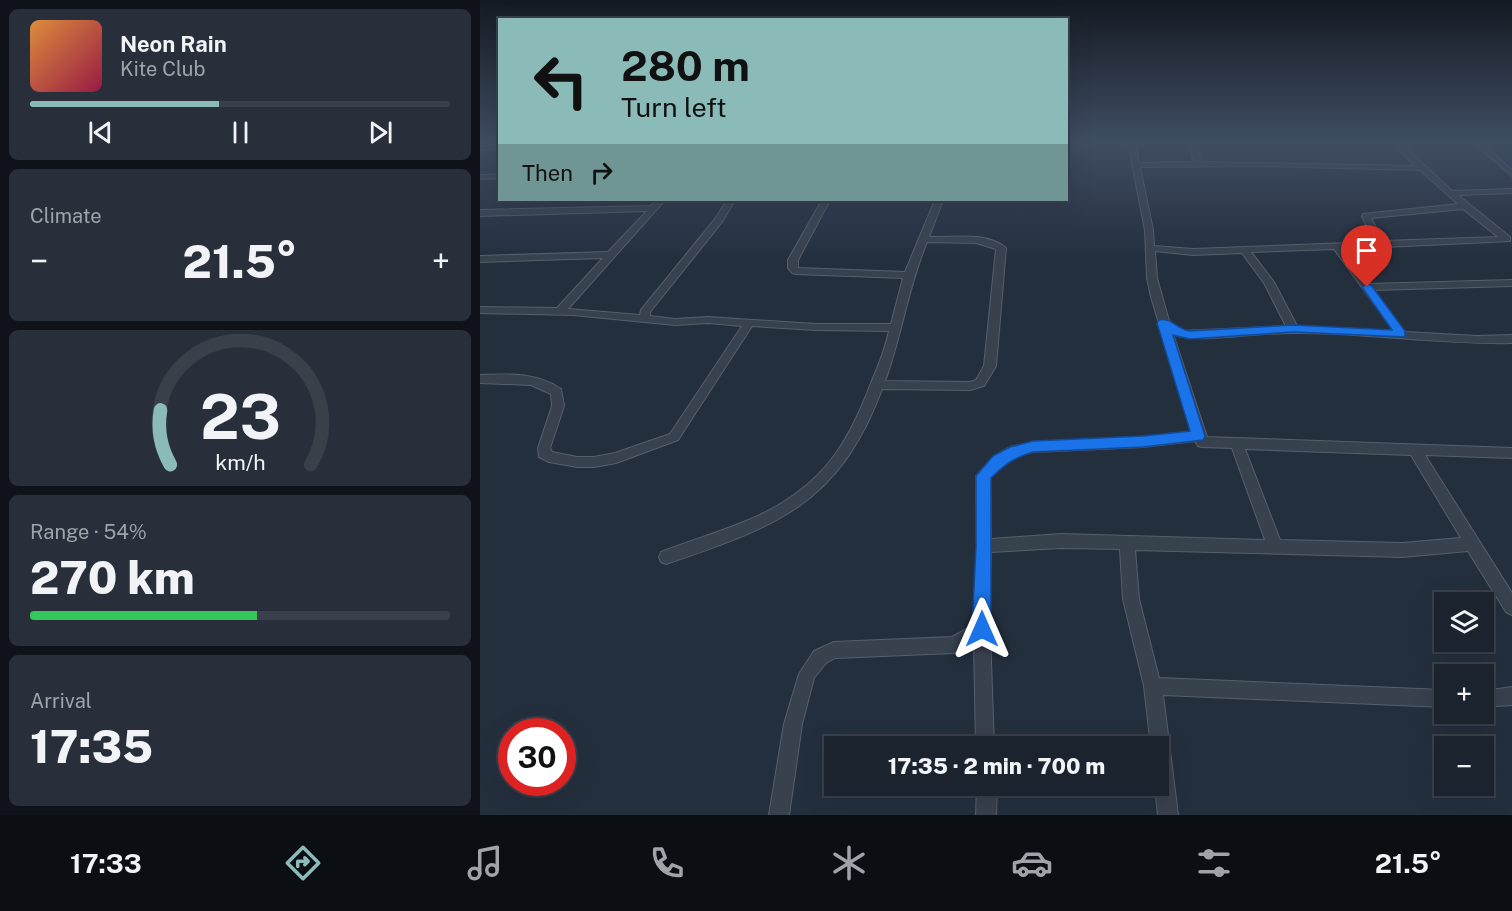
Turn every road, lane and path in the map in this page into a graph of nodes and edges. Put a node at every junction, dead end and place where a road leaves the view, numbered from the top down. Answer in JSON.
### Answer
{"nodes":[{"id":1,"x":1138,"y":181,"type":"edge"},
{"id":2,"x":1437,"y":181,"type":"edge"},
{"id":3,"x":1512,"y":191,"type":"edge"},
{"id":4,"x":1450,"y":193,"type":"junction"},
{"id":5,"x":598,"y":201,"type":"edge"},
{"id":6,"x":660,"y":201,"type":"edge"},
{"id":7,"x":730,"y":201,"type":"edge"},
{"id":8,"x":825,"y":201,"type":"edge"},
{"id":9,"x":939,"y":201,"type":"edge"},
{"id":10,"x":1465,"y":206,"type":"junction"},
{"id":11,"x":652,"y":208,"type":"junction"},
{"id":12,"x":591,"y":209,"type":"junction"},
{"id":13,"x":480,"y":213,"type":"edge"},
{"id":14,"x":924,"y":239,"type":"junction"},
{"id":15,"x":1510,"y":239,"type":"edge"},
{"id":16,"x":1380,"y":244,"type":"junction"},
{"id":17,"x":1337,"y":247,"type":"junction"},
{"id":18,"x":1152,"y":248,"type":"junction"},
{"id":19,"x":1245,"y":250,"type":"junction"},
{"id":20,"x":611,"y":255,"type":"junction"},
{"id":21,"x":480,"y":259,"type":"edge"},
{"id":22,"x":909,"y":275,"type":"junction"},
{"id":23,"x":1512,"y":283,"type":"edge"},
{"id":24,"x":1367,"y":287,"type":"junction"},
{"id":25,"x":480,"y":310,"type":"edge"},
{"id":26,"x":559,"y":312,"type":"junction"},
{"id":27,"x":645,"y":319,"type":"junction"},
{"id":28,"x":749,"y":323,"type":"junction"},
{"id":29,"x":1163,"y":323,"type":"junction"},
{"id":30,"x":894,"y":328,"type":"junction"},
{"id":31,"x":1293,"y":328,"type":"junction"},
{"id":32,"x":1401,"y":334,"type":"junction"},
{"id":33,"x":1512,"y":339,"type":"edge"},
{"id":34,"x":480,"y":379,"type":"edge"},
{"id":35,"x":876,"y":385,"type":"junction"},
{"id":36,"x":1198,"y":436,"type":"junction"},
{"id":37,"x":1237,"y":445,"type":"junction"},
{"id":38,"x":1415,"y":450,"type":"junction"},
{"id":39,"x":1512,"y":453,"type":"edge"},
{"id":40,"x":1127,"y":543,"type":"junction"},
{"id":41,"x":1472,"y":544,"type":"junction"},
{"id":42,"x":984,"y":546,"type":"junction"},
{"id":43,"x":1275,"y":547,"type":"junction"},
{"id":44,"x":666,"y":556,"type":"dead end"},
{"id":45,"x":1512,"y":607,"type":"edge"},
{"id":46,"x":982,"y":629,"type":"junction"},
{"id":47,"x":1153,"y":686,"type":"junction"},
{"id":48,"x":1512,"y":696,"type":"edge"},
{"id":49,"x":1434,"y":698,"type":"edge"},
{"id":50,"x":1494,"y":698,"type":"edge"},
{"id":51,"x":985,"y":736,"type":"edge"},
{"id":52,"x":987,"y":796,"type":"edge"},
{"id":53,"x":779,"y":815,"type":"edge"},
{"id":54,"x":986,"y":815,"type":"edge"},
{"id":55,"x":1168,"y":815,"type":"edge"}],
"edges":[{"from":1,"to":18,"type":"street"},
{"from":2,"to":4,"type":"street"},
{"from":3,"to":4,"type":"street"},
{"from":4,"to":10,"type":"street"},
{"from":5,"to":12,"type":"street"},
{"from":6,"to":11,"type":"street"},
{"from":7,"to":27,"type":"street"},
{"from":8,"to":22,"type":"street"},
{"from":9,"to":14,"type":"street"},
{"from":10,"to":15,"type":"street"},
{"from":10,"to":16,"type":"street"},
{"from":11,"to":12,"type":"street"},
{"from":11,"to":20,"type":"street"},
{"from":12,"to":13,"type":"street"},
{"from":14,"to":22,"type":"street"},
{"from":14,"to":35,"type":"street"},
{"from":15,"to":16,"type":"street"},
{"from":16,"to":17,"type":"street"},
{"from":17,"to":19,"type":"street"},
{"from":17,"to":24,"type":"street"},
{"from":18,"to":19,"type":"street"},
{"from":18,"to":29,"type":"street"},
{"from":19,"to":31,"type":"street"},
{"from":20,"to":21,"type":"street"},
{"from":20,"to":26,"type":"street"},
{"from":22,"to":30,"type":"street"},
{"from":23,"to":24,"type":"street"},
{"from":24,"to":32,"type":"street"},
{"from":25,"to":26,"type":"street"},
{"from":26,"to":27,"type":"street"},
{"from":27,"to":28,"type":"street"},
{"from":28,"to":30,"type":"street"},
{"from":28,"to":34,"type":"street"},
{"from":29,"to":31,"type":"street"},
{"from":29,"to":36,"type":"street"},
{"from":30,"to":35,"type":"street"},
{"from":31,"to":32,"type":"street"},
{"from":32,"to":33,"type":"street"},
{"from":35,"to":44,"type":"street"},
{"from":36,"to":37,"type":"street"},
{"from":36,"to":42,"type":"street"},
{"from":37,"to":38,"type":"street"},
{"from":37,"to":43,"type":"street"},
{"from":38,"to":39,"type":"street"},
{"from":38,"to":41,"type":"street"},
{"from":40,"to":42,"type":"street"},
{"from":40,"to":43,"type":"street"},
{"from":40,"to":47,"type":"street"},
{"from":41,"to":43,"type":"street"},
{"from":41,"to":45,"type":"street"},
{"from":42,"to":46,"type":"street"},
{"from":46,"to":51,"type":"street"},
{"from":46,"to":53,"type":"street"},
{"from":47,"to":49,"type":"street"},
{"from":47,"to":55,"type":"street"},
{"from":48,"to":50,"type":"street"},
{"from":52,"to":54,"type":"street"}]}
